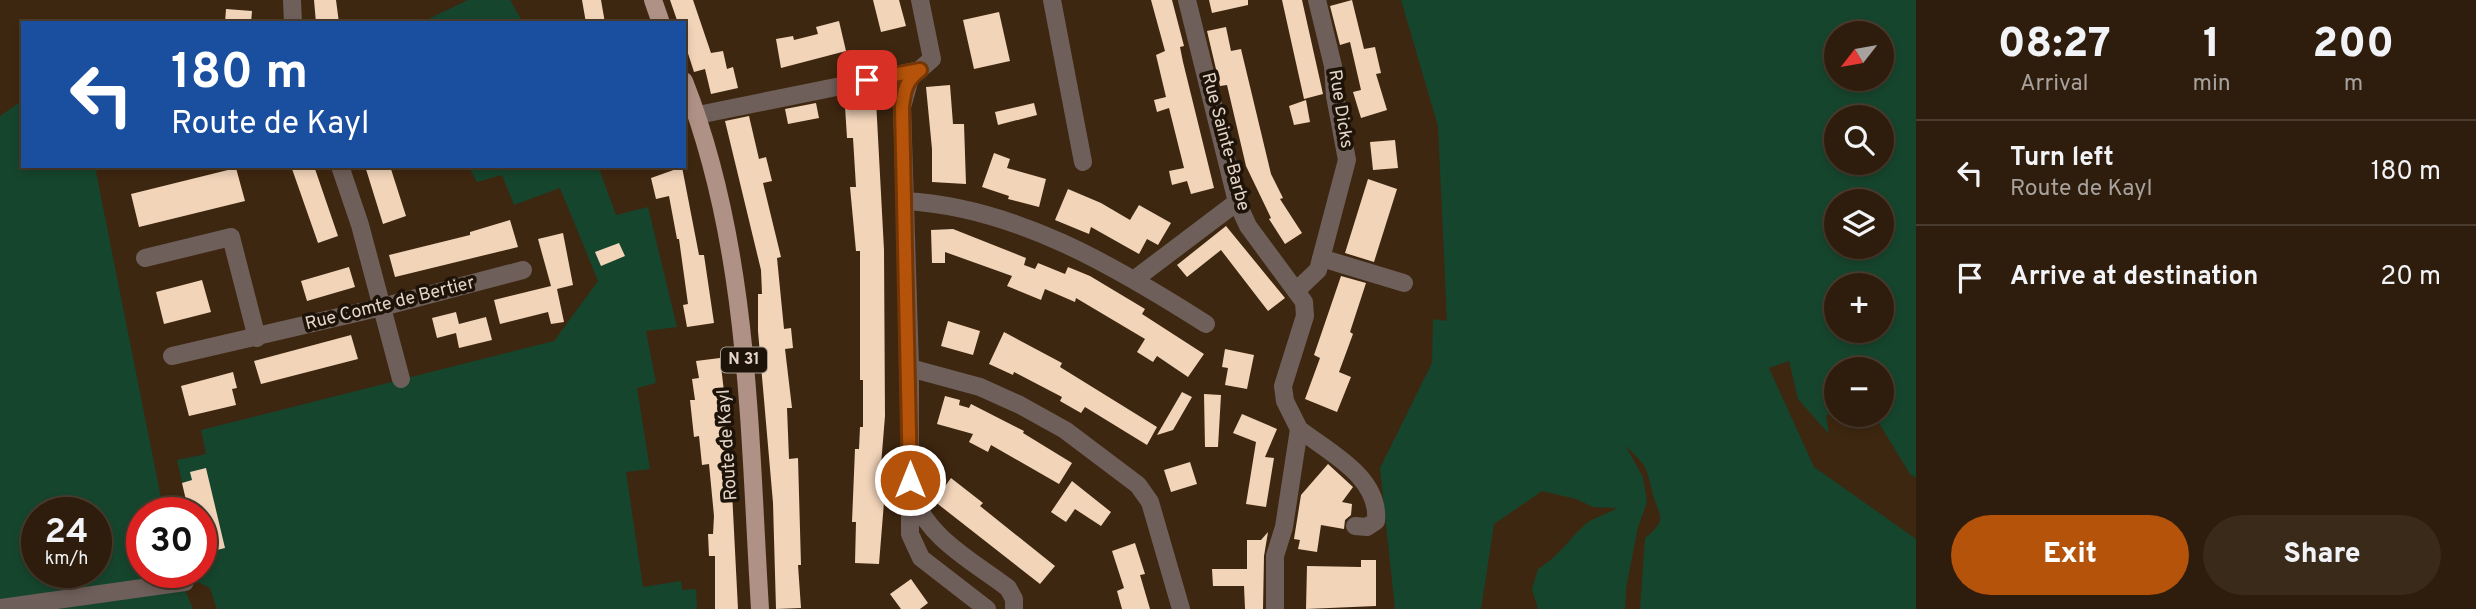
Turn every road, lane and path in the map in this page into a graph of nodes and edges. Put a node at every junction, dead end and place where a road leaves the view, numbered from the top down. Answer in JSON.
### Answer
{"nodes":[{"id":1,"x":292,"y":0,"type":"edge"},
{"id":2,"x":653,"y":0,"type":"edge"},
{"id":3,"x":920,"y":0,"type":"edge"},
{"id":4,"x":1052,"y":0,"type":"edge"},
{"id":5,"x":1187,"y":0,"type":"edge"},
{"id":6,"x":1317,"y":0,"type":"edge"},
{"id":7,"x":293,"y":21,"type":"edge"},
{"id":8,"x":660,"y":21,"type":"edge"},
{"id":9,"x":920,"y":70,"type":"junction"},
{"id":10,"x":686,"y":86,"type":"edge"},
{"id":11,"x":698,"y":115,"type":"junction"},
{"id":12,"x":1083,"y":162,"type":"dead end"},
{"id":13,"x":341,"y":168,"type":"edge"},
{"id":14,"x":905,"y":201,"type":"junction"},
{"id":15,"x":1237,"y":202,"type":"junction"},
{"id":16,"x":145,"y":258,"type":"dead end"},
{"id":17,"x":1321,"y":258,"type":"junction"},
{"id":18,"x":523,"y":270,"type":"dead end"},
{"id":19,"x":1135,"y":279,"type":"junction"},
{"id":20,"x":1404,"y":283,"type":"dead end"},
{"id":21,"x":1297,"y":290,"type":"junction"},
{"id":22,"x":382,"y":307,"type":"junction"},
{"id":23,"x":1206,"y":324,"type":"dead end"},
{"id":24,"x":257,"y":338,"type":"junction"},
{"id":25,"x":172,"y":356,"type":"dead end"},
{"id":26,"x":910,"y":369,"type":"junction"},
{"id":27,"x":401,"y":379,"type":"dead end"},
{"id":28,"x":1299,"y":429,"type":"junction"},
{"id":29,"x":910,"y":480,"type":"junction"},
{"id":30,"x":1355,"y":526,"type":"dead end"},
{"id":31,"x":943,"y":537,"type":"junction"},
{"id":32,"x":929,"y":564,"type":"junction"},
{"id":33,"x":142,"y":588,"type":"edge"},
{"id":34,"x":1011,"y":606,"type":"edge"},
{"id":35,"x":0,"y":608,"type":"edge"},
{"id":36,"x":760,"y":609,"type":"edge"},
{"id":37,"x":987,"y":609,"type":"edge"},
{"id":38,"x":1181,"y":609,"type":"edge"},
{"id":39,"x":1275,"y":609,"type":"edge"}],
"edges":[{"from":1,"to":7,"type":"street"},
{"from":2,"to":8,"type":"main road"},
{"from":3,"to":9,"type":"street"},
{"from":4,"to":12,"type":"street"},
{"from":5,"to":15,"type":"street","name":"Rue Sainte-Barbe"},
{"from":6,"to":17,"type":"street","name":"Rue Dicks"},
{"from":9,"to":11,"type":"street"},
{"from":9,"to":14,"type":"street"},
{"from":10,"to":11,"type":"main road","name":"Route de Kayl","number":"N 31"},
{"from":11,"to":36,"type":"main road","name":"Route de Kayl","number":"N 31"},
{"from":13,"to":22,"type":"street"},
{"from":14,"to":19,"type":"street"},
{"from":14,"to":26,"type":"street"},
{"from":15,"to":19,"type":"street"},
{"from":15,"to":21,"type":"street","name":"Rue Sainte-Barbe"},
{"from":16,"to":24,"type":"street"},
{"from":17,"to":20,"type":"street"},
{"from":17,"to":21,"type":"street","name":"Rue Dicks"},
{"from":18,"to":22,"type":"street","name":"Rue Comte de Bertier"},
{"from":19,"to":23,"type":"street"},
{"from":21,"to":28,"type":"street","name":"Rue Sainte-Barbe"},
{"from":22,"to":24,"type":"street","name":"Rue Comte de Bertier"},
{"from":22,"to":27,"type":"street"},
{"from":24,"to":25,"type":"street","name":"Rue Comte de Bertier"},
{"from":26,"to":29,"type":"street"},
{"from":26,"to":38,"type":"street"},
{"from":28,"to":30,"type":"street","name":"Rue Sainte-Barbe"},
{"from":28,"to":39,"type":"street"},
{"from":29,"to":31,"type":"street"},
{"from":29,"to":32,"type":"street"},
{"from":31,"to":32,"type":"street"},
{"from":31,"to":34,"type":"street"},
{"from":32,"to":37,"type":"street"},
{"from":33,"to":35,"type":"street"}]}
